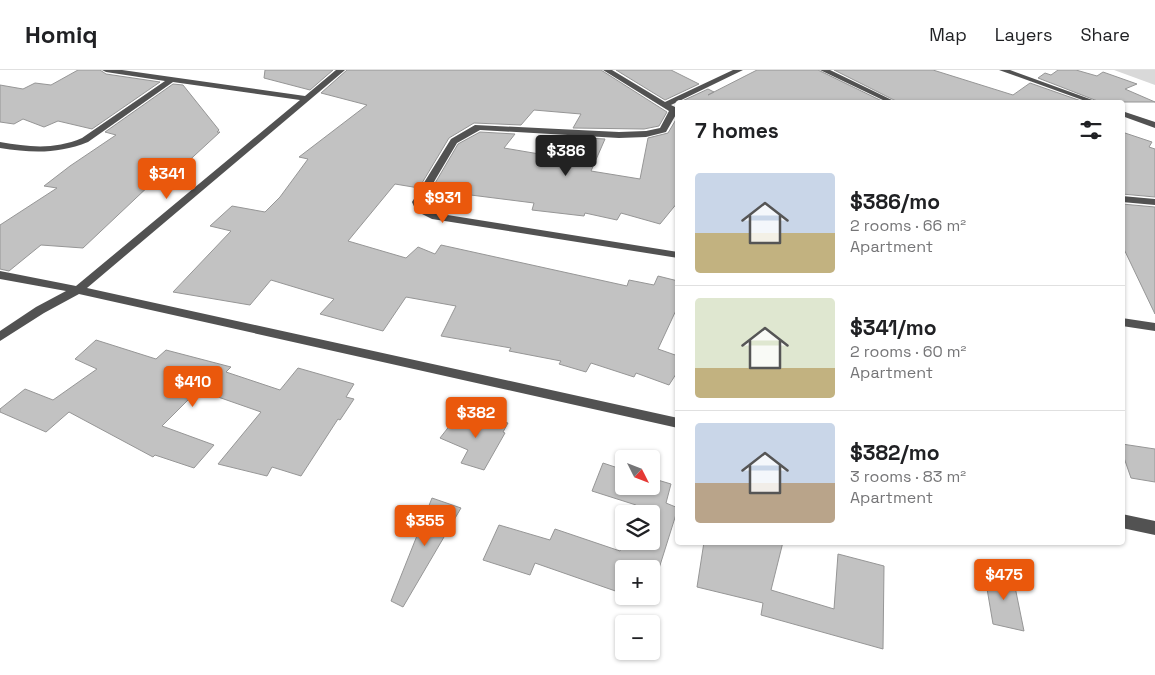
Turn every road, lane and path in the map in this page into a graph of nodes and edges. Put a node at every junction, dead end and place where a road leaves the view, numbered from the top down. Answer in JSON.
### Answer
{"nodes":[{"id":1,"x":106,"y":70,"type":"edge"},
{"id":2,"x":341,"y":70,"type":"edge"},
{"id":3,"x":607,"y":70,"type":"edge"},
{"id":4,"x":740,"y":70,"type":"edge"},
{"id":5,"x":824,"y":70,"type":"edge"},
{"id":6,"x":1003,"y":70,"type":"edge"},
{"id":7,"x":172,"y":79,"type":"junction"},
{"id":8,"x":307,"y":99,"type":"junction"},
{"id":9,"x":888,"y":100,"type":"edge"},
{"id":10,"x":1088,"y":100,"type":"edge"},
{"id":11,"x":664,"y":105,"type":"junction"},
{"id":12,"x":675,"y":110,"type":"edge"},
{"id":13,"x":675,"y":112,"type":"edge"},
{"id":14,"x":1125,"y":114,"type":"edge"},
{"id":15,"x":1155,"y":125,"type":"edge"},
{"id":16,"x":0,"y":145,"type":"edge"},
{"id":17,"x":1125,"y":199,"type":"edge"},
{"id":18,"x":1155,"y":202,"type":"edge"},
{"id":19,"x":675,"y":255,"type":"edge"},
{"id":20,"x":0,"y":275,"type":"edge"},
{"id":21,"x":78,"y":290,"type":"junction"},
{"id":22,"x":1125,"y":322,"type":"edge"},
{"id":23,"x":1155,"y":327,"type":"edge"},
{"id":24,"x":0,"y":336,"type":"edge"},
{"id":25,"x":675,"y":422,"type":"edge"},
{"id":26,"x":1125,"y":522,"type":"edge"},
{"id":27,"x":1155,"y":528,"type":"edge"}],
"edges":[{"from":1,"to":7,"type":"street"},
{"from":2,"to":8,"type":"street"},
{"from":3,"to":11,"type":"street"},
{"from":4,"to":11,"type":"street"},
{"from":5,"to":9,"type":"street"},
{"from":6,"to":10,"type":"street"},
{"from":7,"to":8,"type":"street"},
{"from":7,"to":16,"type":"street"},
{"from":8,"to":21,"type":"street"},
{"from":11,"to":12,"type":"street"},
{"from":13,"to":19,"type":"street"},
{"from":14,"to":15,"type":"street"},
{"from":17,"to":18,"type":"street"},
{"from":20,"to":21,"type":"street"},
{"from":21,"to":24,"type":"street"},
{"from":21,"to":25,"type":"street"},
{"from":22,"to":23,"type":"street"},
{"from":26,"to":27,"type":"street"}]}
